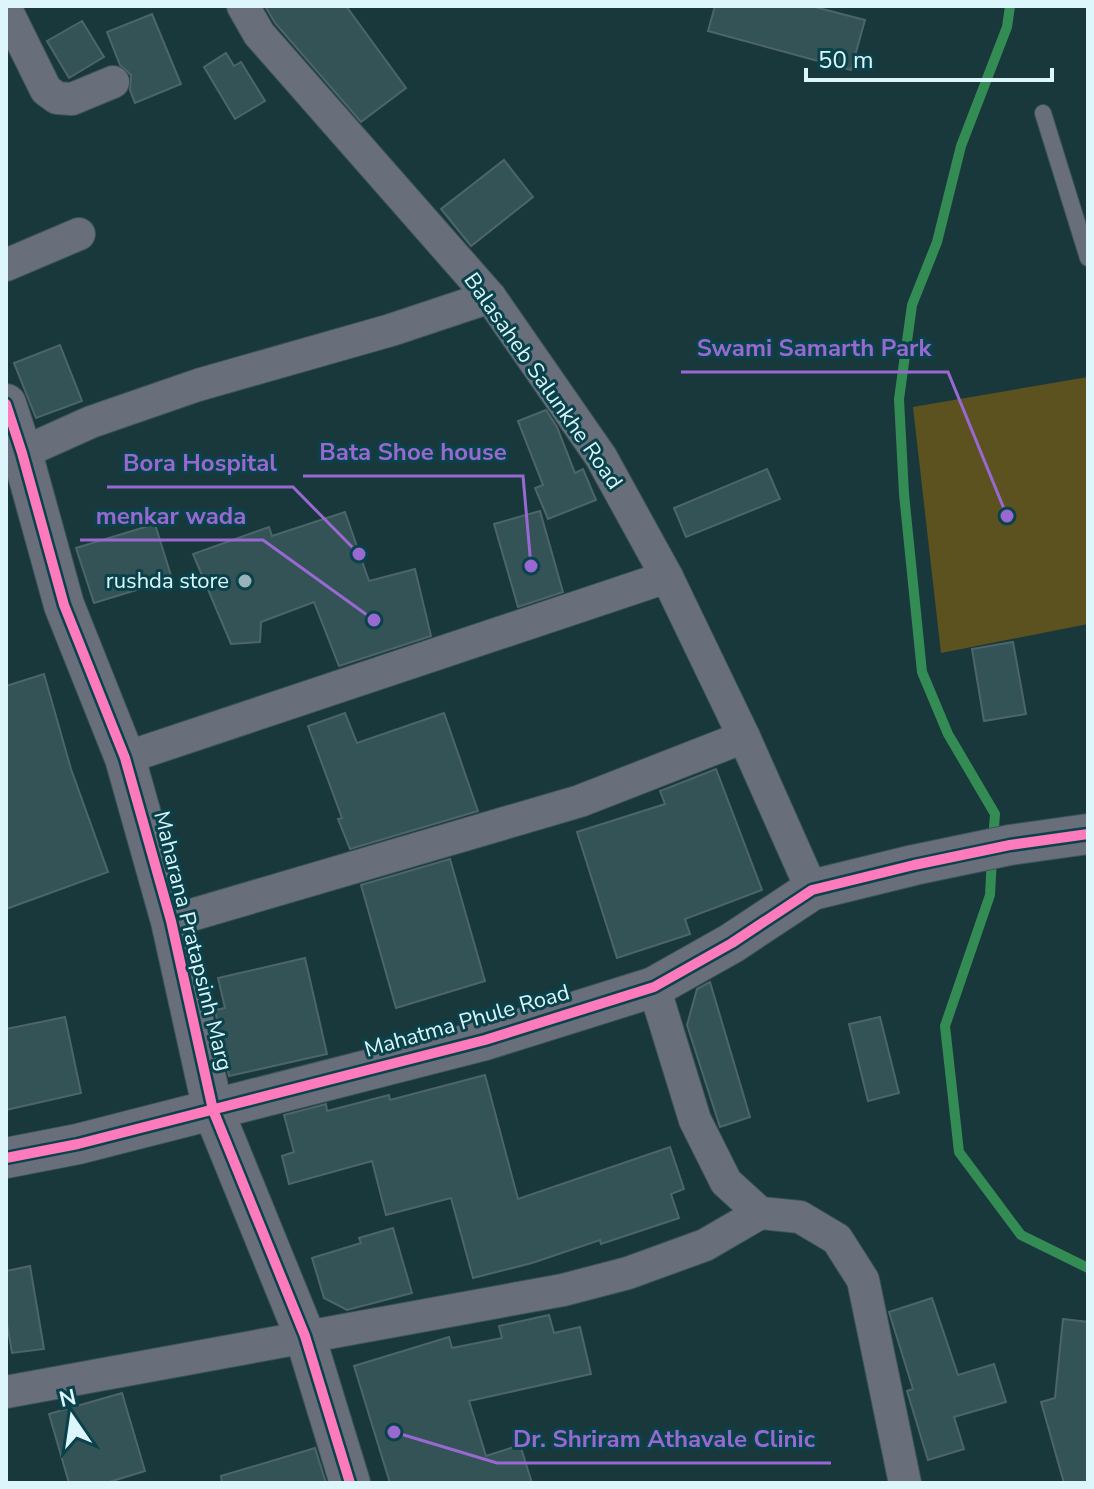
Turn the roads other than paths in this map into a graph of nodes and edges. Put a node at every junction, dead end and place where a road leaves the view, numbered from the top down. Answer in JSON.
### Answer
{"nodes":[{"id":1,"x":243,"y":6,"type":"edge"},
{"id":2,"x":6,"y":9,"type":"edge"},
{"id":3,"x":113,"y":82,"type":"dead end"},
{"id":4,"x":1043,"y":113,"type":"dead end"},
{"id":5,"x":79,"y":234,"type":"dead end"},
{"id":6,"x":1088,"y":258,"type":"edge"},
{"id":7,"x":6,"y":265,"type":"edge"},
{"id":8,"x":490,"y":297,"type":"junction"},
{"id":9,"x":13,"y":434,"type":"edge"},
{"id":10,"x":667,"y":577,"type":"junction"},
{"id":11,"x":744,"y":737,"type":"junction"},
{"id":12,"x":125,"y":758,"type":"junction"},
{"id":13,"x":1088,"y":834,"type":"edge"},
{"id":14,"x":812,"y":890,"type":"junction"},
{"id":15,"x":171,"y":921,"type":"junction"},
{"id":16,"x":654,"y":987,"type":"junction"},
{"id":17,"x":213,"y":1110,"type":"junction"},
{"id":18,"x":6,"y":1158,"type":"edge"},
{"id":19,"x":760,"y":1213,"type":"junction"},
{"id":20,"x":305,"y":1336,"type":"junction"},
{"id":21,"x":6,"y":1392,"type":"edge"},
{"id":22,"x":350,"y":1483,"type":"edge"},
{"id":23,"x":905,"y":1483,"type":"edge"}],
"edges":[{"from":1,"to":8,"type":"street","name":"Balasaheb Salunkhe Road"},
{"from":2,"to":3,"type":"street"},
{"from":4,"to":6,"type":"lane"},
{"from":5,"to":7,"type":"street"},
{"from":8,"to":9,"type":"street"},
{"from":8,"to":10,"type":"street","name":"Balasaheb Salunkhe Road"},
{"from":9,"to":12,"type":"street","name":"Maharana Pratapsinh Marg"},
{"from":10,"to":11,"type":"street","name":"Balasaheb Salunkhe Road"},
{"from":10,"to":12,"type":"street"},
{"from":11,"to":14,"type":"street","name":"Balasaheb Salunkhe Road"},
{"from":11,"to":15,"type":"street"},
{"from":12,"to":15,"type":"street","name":"Maharana Pratapsinh Marg"},
{"from":13,"to":14,"type":"street","name":"Mahatma Phule Road"},
{"from":14,"to":16,"type":"street","name":"Mahatma Phule Road"},
{"from":15,"to":17,"type":"street","name":"Maharana Pratapsinh Marg"},
{"from":16,"to":17,"type":"street","name":"Mahatma Phule Road"},
{"from":16,"to":19,"type":"street"},
{"from":17,"to":18,"type":"street","name":"Mahatma Phule Road"},
{"from":17,"to":20,"type":"street","name":"Maharana Pratapsinh Marg"},
{"from":19,"to":20,"type":"street"},
{"from":19,"to":23,"type":"street"},
{"from":20,"to":21,"type":"street"},
{"from":20,"to":22,"type":"street","name":"Maharana Pratapsinh Marg"}]}
